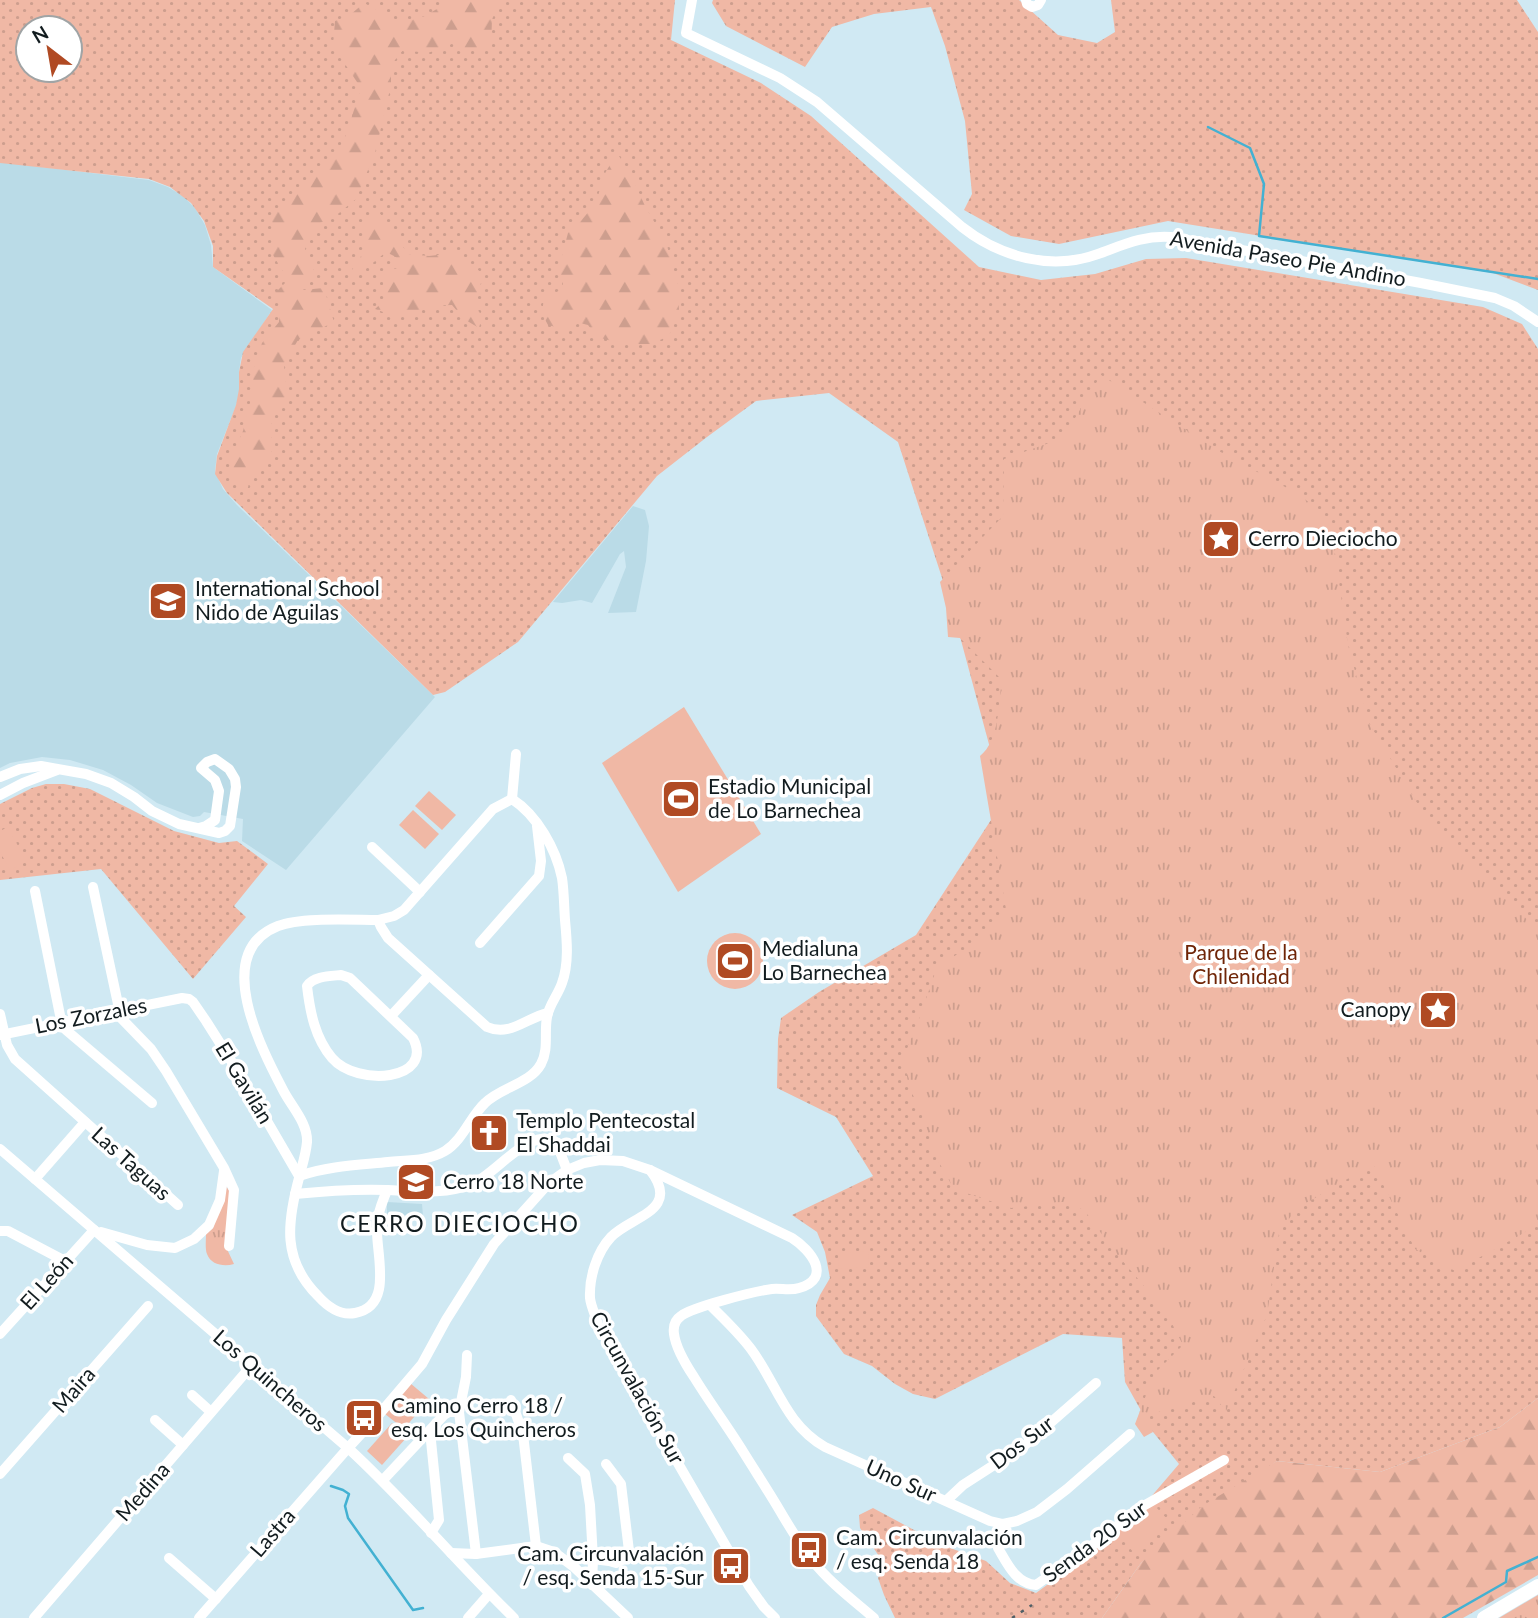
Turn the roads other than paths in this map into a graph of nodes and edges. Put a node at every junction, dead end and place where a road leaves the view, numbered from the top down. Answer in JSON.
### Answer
{"nodes":[{"id":1,"x":692,"y":0,"type":"edge"},
{"id":2,"x":1026,"y":0,"type":"edge"},
{"id":3,"x":1041,"y":0,"type":"edge"},
{"id":4,"x":1538,"y":322,"type":"edge"},
{"id":5,"x":516,"y":754,"type":"dead end"},
{"id":6,"x":20,"y":769,"type":"junction"},
{"id":7,"x":57,"y":770,"type":"junction"},
{"id":8,"x":0,"y":776,"type":"edge"},
{"id":9,"x":23,"y":783,"type":"junction"},
{"id":10,"x":0,"y":795,"type":"edge"},
{"id":11,"x":512,"y":799,"type":"junction"},
{"id":12,"x":536,"y":822,"type":"junction"},
{"id":13,"x":199,"y":828,"type":"junction"},
{"id":14,"x":372,"y":847,"type":"dead end"},
{"id":15,"x":93,"y":887,"type":"dead end"},
{"id":16,"x":34,"y":891,"type":"dead end"},
{"id":17,"x":420,"y":892,"type":"junction"},
{"id":18,"x":378,"y":920,"type":"junction"},
{"id":19,"x":480,"y":943,"type":"dead end"},
{"id":20,"x":429,"y":975,"type":"junction"},
{"id":21,"x":183,"y":998,"type":"joint"},
{"id":22,"x":119,"y":1011,"type":"junction"},
{"id":23,"x":548,"y":1013,"type":"junction"},
{"id":24,"x":0,"y":1014,"type":"edge"},
{"id":25,"x":391,"y":1016,"type":"junction"},
{"id":26,"x":61,"y":1023,"type":"junction"},
{"id":27,"x":2,"y":1034,"type":"edge"},
{"id":28,"x":152,"y":1103,"type":"dead end"},
{"id":29,"x":85,"y":1122,"type":"junction"},
{"id":30,"x":0,"y":1149,"type":"edge"},
{"id":31,"x":0,"y":1157,"type":"edge"},
{"id":32,"x":12,"y":1159,"type":"junction"},
{"id":33,"x":224,"y":1168,"type":"junction"},
{"id":34,"x":567,"y":1170,"type":"junction"},
{"id":35,"x":650,"y":1170,"type":"junction"},
{"id":36,"x":299,"y":1176,"type":"junction"},
{"id":37,"x":34,"y":1179,"type":"junction"},
{"id":38,"x":387,"y":1190,"type":"junction"},
{"id":39,"x":295,"y":1194,"type":"junction"},
{"id":40,"x":178,"y":1205,"type":"dead end"},
{"id":41,"x":94,"y":1230,"type":"junction"},
{"id":42,"x":0,"y":1231,"type":"edge"},
{"id":43,"x":229,"y":1246,"type":"dead end"},
{"id":44,"x":65,"y":1261,"type":"junction"},
{"id":45,"x":710,"y":1305,"type":"junction"},
{"id":46,"x":148,"y":1306,"type":"dead end"},
{"id":47,"x":0,"y":1335,"type":"edge"},
{"id":48,"x":467,"y":1355,"type":"dead end"},
{"id":49,"x":252,"y":1365,"type":"junction"},
{"id":50,"x":1096,"y":1383,"type":"dead end"},
{"id":51,"x":192,"y":1395,"type":"dead end"},
{"id":52,"x":511,"y":1400,"type":"dead end"},
{"id":53,"x":211,"y":1412,"type":"junction"},
{"id":54,"x":459,"y":1412,"type":"junction"},
{"id":55,"x":155,"y":1419,"type":"dead end"},
{"id":56,"x":430,"y":1431,"type":"junction"},
{"id":57,"x":1130,"y":1434,"type":"dead end"},
{"id":58,"x":183,"y":1445,"type":"junction"},
{"id":59,"x":348,"y":1448,"type":"junction"},
{"id":60,"x":568,"y":1458,"type":"dead end"},
{"id":61,"x":1224,"y":1460,"type":"dead end"},
{"id":62,"x":606,"y":1464,"type":"dead end"},
{"id":63,"x":0,"y":1474,"type":"edge"},
{"id":64,"x":383,"y":1480,"type":"junction"},
{"id":65,"x":947,"y":1500,"type":"junction"},
{"id":66,"x":1003,"y":1524,"type":"junction"},
{"id":67,"x":431,"y":1533,"type":"junction"},
{"id":68,"x":536,"y":1546,"type":"junction"},
{"id":69,"x":451,"y":1553,"type":"junction"},
{"id":70,"x":476,"y":1554,"type":"junction"},
{"id":71,"x":169,"y":1558,"type":"dead end"},
{"id":72,"x":593,"y":1559,"type":"junction"},
{"id":73,"x":592,"y":1585,"type":"junction"},
{"id":74,"x":1538,"y":1586,"type":"edge"},
{"id":75,"x":489,"y":1594,"type":"junction"},
{"id":76,"x":216,"y":1599,"type":"junction"},
{"id":77,"x":34,"y":1618,"type":"edge"},
{"id":78,"x":199,"y":1618,"type":"edge"},
{"id":79,"x":468,"y":1618,"type":"edge"},
{"id":80,"x":514,"y":1618,"type":"edge"},
{"id":81,"x":628,"y":1618,"type":"edge"},
{"id":82,"x":775,"y":1618,"type":"edge"},
{"id":83,"x":874,"y":1618,"type":"edge"},
{"id":84,"x":1484,"y":1618,"type":"edge"}],
"edges":[{"from":1,"to":4,"type":"street","name":"Avenida Paseo Pie Andino"},
{"from":2,"to":3,"type":"street"},
{"from":5,"to":11,"type":"street"},
{"from":6,"to":7,"type":"street"},
{"from":6,"to":8,"type":"street"},
{"from":6,"to":9,"type":"street"},
{"from":7,"to":9,"type":"street"},
{"from":7,"to":13,"type":"street"},
{"from":9,"to":10,"type":"street"},
{"from":11,"to":12,"type":"street"},
{"from":11,"to":17,"type":"street"},
{"from":12,"to":19,"type":"street"},
{"from":12,"to":23,"type":"street"},
{"from":13,"to":13,"type":"street"},
{"from":14,"to":17,"type":"street"},
{"from":15,"to":22,"type":"street"},
{"from":16,"to":26,"type":"street"},
{"from":17,"to":18,"type":"street"},
{"from":18,"to":20,"type":"street"},
{"from":18,"to":36,"type":"street"},
{"from":20,"to":23,"type":"street"},
{"from":20,"to":25,"type":"street"},
{"from":21,"to":22,"type":"street","name":"Los Zorzales"},
{"from":21,"to":36,"type":"street","name":"El Gavilán"},
{"from":22,"to":26,"type":"street","name":"Los Zorzales"},
{"from":22,"to":33,"type":"street"},
{"from":23,"to":36,"type":"street"},
{"from":24,"to":27,"type":"street","name":"Las Taguas"},
{"from":25,"to":25,"type":"street"},
{"from":26,"to":27,"type":"street","name":"Los Zorzales"},
{"from":26,"to":28,"type":"street"},
{"from":27,"to":29,"type":"street","name":"Las Taguas"},
{"from":29,"to":37,"type":"street","name":"Las Taguas"},
{"from":29,"to":40,"type":"street","name":"Las Taguas"},
{"from":30,"to":32,"type":"street","name":"Los Quincheros"},
{"from":31,"to":32,"type":"street"},
{"from":32,"to":37,"type":"street","name":"Los Quincheros"},
{"from":33,"to":41,"type":"street"},
{"from":33,"to":43,"type":"street"},
{"from":34,"to":35,"type":"street"},
{"from":34,"to":38,"type":"street"},
{"from":34,"to":59,"type":"street","name":"Lastra"},
{"from":35,"to":45,"type":"street"},
{"from":35,"to":82,"type":"street","name":"Circunvalación Sur"},
{"from":36,"to":39,"type":"street"},
{"from":37,"to":41,"type":"street","name":"Los Quincheros"},
{"from":38,"to":39,"type":"street"},
{"from":38,"to":39,"type":"street"},
{"from":41,"to":44,"type":"street","name":"El León"},
{"from":41,"to":49,"type":"street","name":"Los Quincheros"},
{"from":42,"to":44,"type":"street"},
{"from":44,"to":47,"type":"street","name":"El León"},
{"from":45,"to":65,"type":"street","name":"Uno Sur"},
{"from":45,"to":83,"type":"street"},
{"from":46,"to":63,"type":"street","name":"Maira"},
{"from":48,"to":54,"type":"street"},
{"from":49,"to":53,"type":"street","name":"Medina"},
{"from":49,"to":59,"type":"street","name":"Los Quincheros"},
{"from":50,"to":65,"type":"street","name":"Dos Sur"},
{"from":51,"to":53,"type":"street"},
{"from":52,"to":68,"type":"street"},
{"from":53,"to":58,"type":"street","name":"Medina"},
{"from":54,"to":56,"type":"street"},
{"from":54,"to":70,"type":"street"},
{"from":55,"to":58,"type":"street"},
{"from":56,"to":64,"type":"street"},
{"from":56,"to":67,"type":"street"},
{"from":57,"to":66,"type":"street"},
{"from":58,"to":77,"type":"street","name":"Medina"},
{"from":59,"to":64,"type":"street","name":"Los Quincheros"},
{"from":59,"to":76,"type":"street","name":"Lastra"},
{"from":60,"to":72,"type":"street"},
{"from":61,"to":66,"type":"street","name":"Senda 20 Sur"},
{"from":62,"to":72,"type":"street"},
{"from":64,"to":67,"type":"street","name":"Los Quincheros"},
{"from":65,"to":66,"type":"street","name":"Uno Sur"},
{"from":67,"to":69,"type":"street","name":"Los Quincheros"},
{"from":68,"to":70,"type":"street"},
{"from":68,"to":73,"type":"street"},
{"from":69,"to":70,"type":"street"},
{"from":69,"to":75,"type":"street","name":"Los Quincheros"},
{"from":71,"to":76,"type":"street"},
{"from":72,"to":73,"type":"street"},
{"from":73,"to":81,"type":"street"},
{"from":74,"to":84,"type":"street"},
{"from":75,"to":79,"type":"street"},
{"from":75,"to":80,"type":"street","name":"Los Quincheros"},
{"from":76,"to":78,"type":"street","name":"Lastra"}]}
